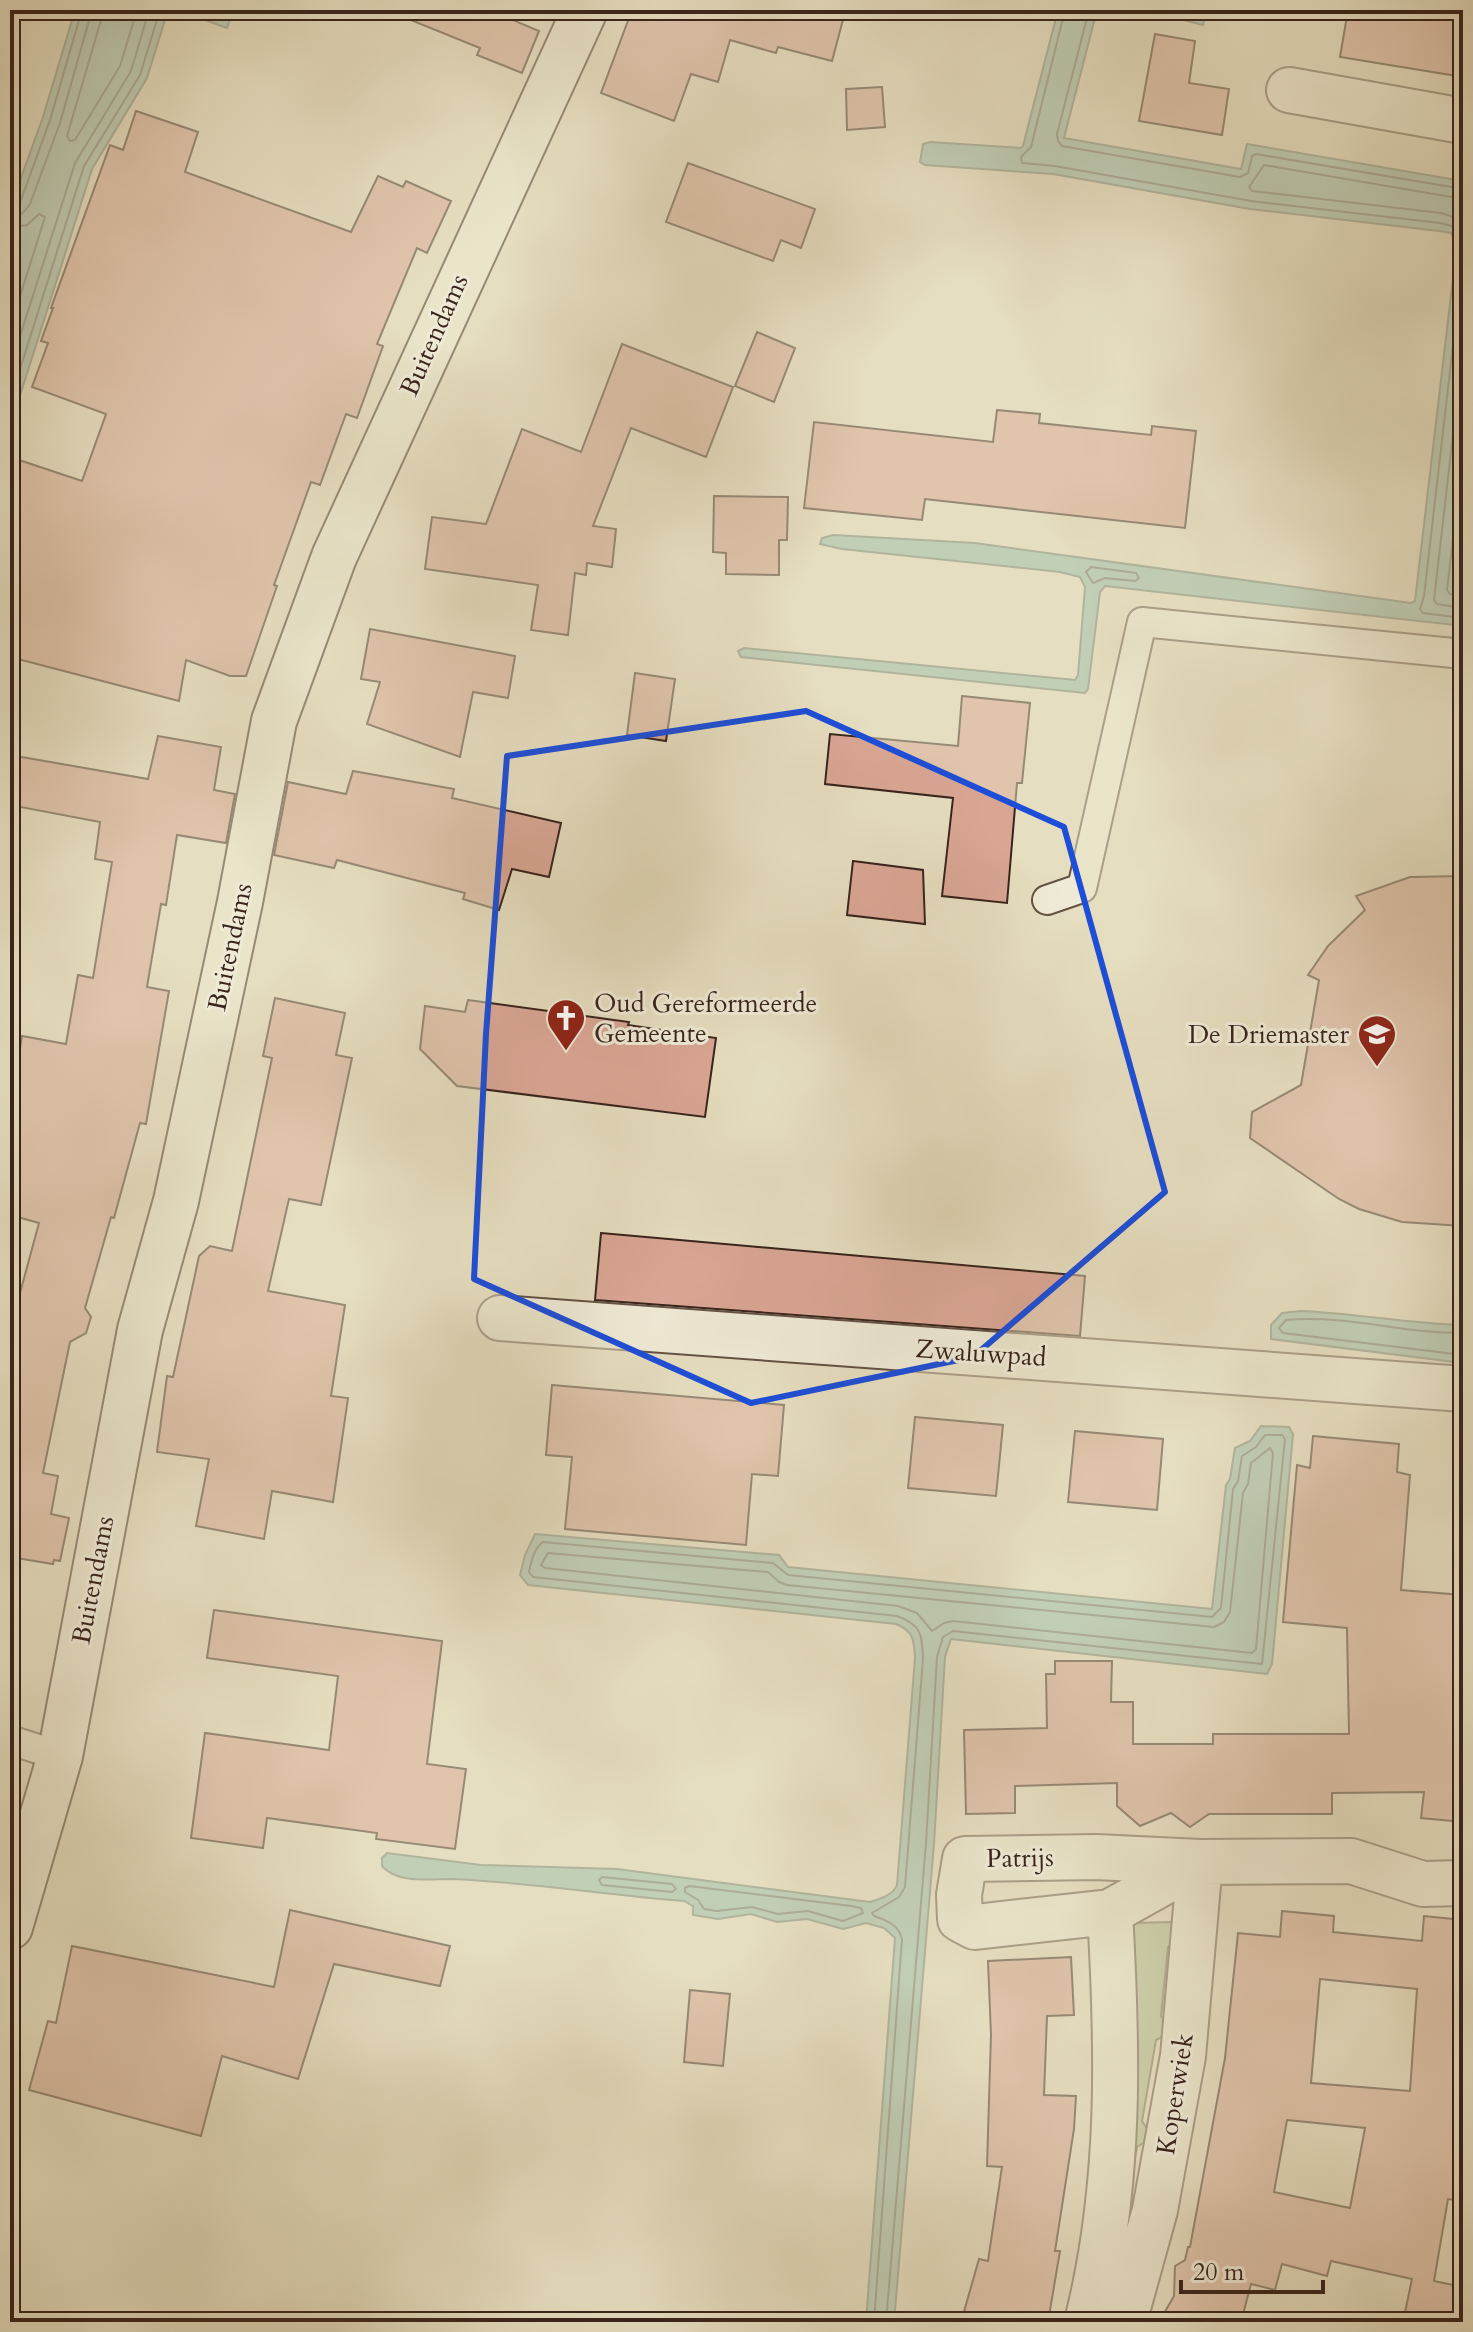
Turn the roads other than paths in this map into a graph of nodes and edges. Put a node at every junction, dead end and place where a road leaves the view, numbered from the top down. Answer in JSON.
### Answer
{"nodes":[{"id":1,"x":585,"y":10,"type":"edge"},
{"id":2,"x":1289,"y":90,"type":"dead end"},
{"id":3,"x":1463,"y":121,"type":"edge"},
{"id":4,"x":1463,"y":654,"type":"edge"},
{"id":5,"x":1047,"y":900,"type":"dead end"},
{"id":6,"x":500,"y":1318,"type":"dead end"},
{"id":7,"x":1463,"y":1389,"type":"edge"},
{"id":8,"x":10,"y":1740,"type":"edge"},
{"id":9,"x":60,"y":1756,"type":"junction"},
{"id":10,"x":1200,"y":1862,"type":"junction"},
{"id":11,"x":1463,"y":1883,"type":"edge"},
{"id":12,"x":1110,"y":1912,"type":"junction"},
{"id":13,"x":10,"y":1927,"type":"edge"},
{"id":14,"x":1087,"y":2322,"type":"edge"},
{"id":15,"x":1124,"y":2322,"type":"edge"}],
"edges":[{"from":1,"to":9,"type":"street","name":"Buitendams"},
{"from":2,"to":3,"type":"street"},
{"from":4,"to":5,"type":"lane"},
{"from":6,"to":7,"type":"street","name":"Zwaluwpad"},
{"from":8,"to":9,"type":"lane"},
{"from":9,"to":13,"type":"street","name":"Buitendams"},
{"from":10,"to":11,"type":"street","name":"Patrijs"},
{"from":10,"to":12,"type":"street","name":"Patrijs"},
{"from":10,"to":12,"type":"street","name":"Patrijs"},
{"from":10,"to":15,"type":"street","name":"Koperwiek"},
{"from":12,"to":14,"type":"street","name":"Koperwiek"}]}
